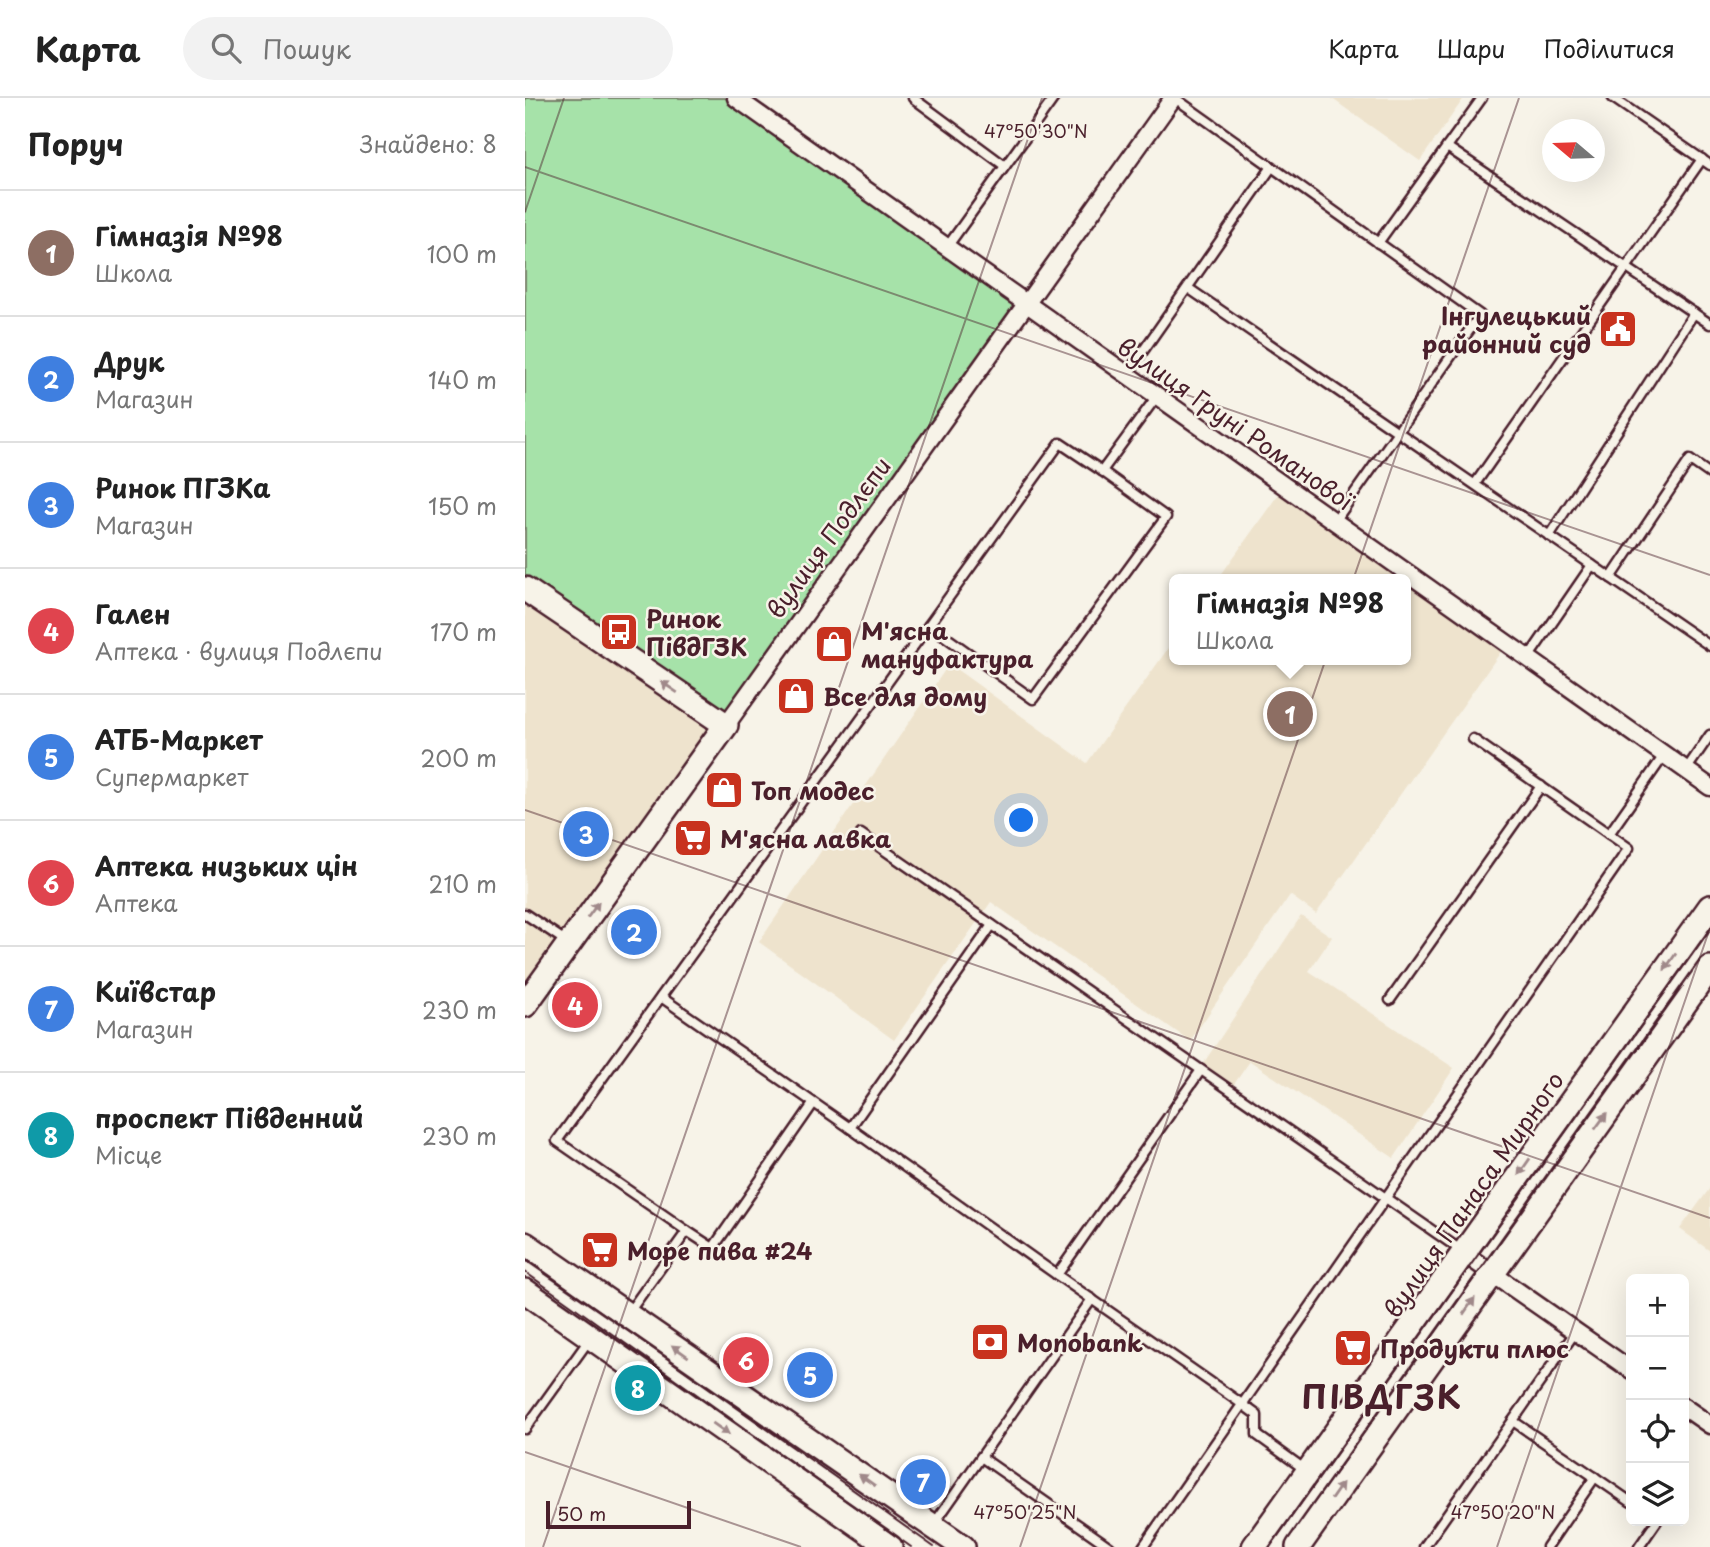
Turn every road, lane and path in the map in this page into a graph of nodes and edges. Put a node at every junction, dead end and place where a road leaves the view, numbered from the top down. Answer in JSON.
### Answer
{"nodes":[{"id":1,"x":736,"y":98,"type":"edge"},
{"id":2,"x":913,"y":98,"type":"edge"},
{"id":3,"x":1054,"y":98,"type":"edge"},
{"id":4,"x":1174,"y":98,"type":"edge"},
{"id":5,"x":1482,"y":98,"type":"edge"},
{"id":6,"x":1613,"y":98,"type":"edge"},
{"id":7,"x":1447,"y":146,"type":"junction"},
{"id":8,"x":1702,"y":159,"type":"junction"},
{"id":9,"x":1710,"y":165,"type":"edge"},
{"id":10,"x":1005,"y":166,"type":"junction"},
{"id":11,"x":1271,"y":168,"type":"junction"},
{"id":12,"x":1378,"y":243,"type":"junction"},
{"id":13,"x":947,"y":247,"type":"junction"},
{"id":14,"x":1626,"y":267,"type":"junction"},
{"id":15,"x":1188,"y":288,"type":"junction"},
{"id":16,"x":1028,"y":304,"type":"junction"},
{"id":17,"x":1694,"y":313,"type":"junction"},
{"id":18,"x":1710,"y":324,"type":"edge"},
{"id":19,"x":1127,"y":374,"type":"junction"},
{"id":20,"x":1157,"y":395,"type":"junction"},
{"id":21,"x":1398,"y":432,"type":"junction"},
{"id":22,"x":1102,"y":471,"type":"junction"},
{"id":23,"x":1710,"y":474,"type":"edge"},
{"id":24,"x":1475,"y":484,"type":"junction"},
{"id":25,"x":1335,"y":521,"type":"junction"},
{"id":26,"x":1549,"y":536,"type":"junction"},
{"id":27,"x":1591,"y":565,"type":"junction"},
{"id":28,"x":1410,"y":574,"type":"edge"},
{"id":29,"x":1411,"y":575,"type":"edge"},
{"id":30,"x":1611,"y":578,"type":"junction"},
{"id":31,"x":525,"y":589,"type":"edge"},
{"id":32,"x":929,"y":625,"type":"junction"},
{"id":33,"x":1710,"y":646,"type":"edge"},
{"id":34,"x":1528,"y":658,"type":"junction"},
{"id":35,"x":726,"y":725,"type":"junction"},
{"id":36,"x":1710,"y":735,"type":"edge"},
{"id":37,"x":1473,"y":740,"type":"dead end"},
{"id":38,"x":1665,"y":754,"type":"junction"},
{"id":39,"x":1686,"y":770,"type":"junction"},
{"id":40,"x":1541,"y":786,"type":"junction"},
{"id":41,"x":1710,"y":787,"type":"edge"},
{"id":42,"x":860,"y":834,"type":"dead end"},
{"id":43,"x":1609,"y":834,"type":"junction"},
{"id":44,"x":1710,"y":906,"type":"edge"},
{"id":45,"x":525,"y":914,"type":"edge"},
{"id":46,"x":992,"y":925,"type":"junction"},
{"id":47,"x":569,"y":944,"type":"junction"},
{"id":48,"x":1710,"y":968,"type":"edge"},
{"id":49,"x":661,"y":998,"type":"junction"},
{"id":50,"x":1390,"y":1000,"type":"dead end"},
{"id":51,"x":525,"y":1005,"type":"edge"},
{"id":52,"x":1201,"y":1070,"type":"junction"},
{"id":53,"x":813,"y":1104,"type":"junction"},
{"id":54,"x":850,"y":1128,"type":"junction"},
{"id":55,"x":1385,"y":1198,"type":"junction"},
{"id":56,"x":687,"y":1231,"type":"junction"},
{"id":57,"x":525,"y":1244,"type":"edge"},
{"id":58,"x":1463,"y":1252,"type":"junction"},
{"id":59,"x":1492,"y":1272,"type":"junction"},
{"id":60,"x":1057,"y":1275,"type":"junction"},
{"id":61,"x":525,"y":1291,"type":"edge"},
{"id":62,"x":1092,"y":1299,"type":"junction"},
{"id":63,"x":627,"y":1314,"type":"junction"},
{"id":64,"x":1576,"y":1331,"type":"junction"},
{"id":65,"x":591,"y":1338,"type":"junction"},
{"id":66,"x":1626,"y":1366,"type":"edge"},
{"id":67,"x":1243,"y":1404,"type":"junction"},
{"id":68,"x":1689,"y":1410,"type":"edge"},
{"id":69,"x":1513,"y":1422,"type":"junction"},
{"id":70,"x":1710,"y":1425,"type":"edge"},
{"id":71,"x":525,"y":1429,"type":"edge"},
{"id":72,"x":981,"y":1457,"type":"junction"},
{"id":73,"x":1307,"y":1472,"type":"junction"},
{"id":74,"x":1595,"y":1477,"type":"junction"},
{"id":75,"x":1626,"y":1499,"type":"edge"},
{"id":76,"x":933,"y":1526,"type":"junction"},
{"id":77,"x":1654,"y":1526,"type":"edge"},
{"id":78,"x":890,"y":1547,"type":"edge"},
{"id":79,"x":963,"y":1547,"type":"edge"},
{"id":80,"x":1110,"y":1547,"type":"edge"},
{"id":81,"x":1143,"y":1547,"type":"edge"},
{"id":82,"x":1254,"y":1547,"type":"edge"},
{"id":83,"x":1298,"y":1547,"type":"edge"},
{"id":84,"x":1424,"y":1547,"type":"edge"},
{"id":85,"x":1547,"y":1547,"type":"edge"},
{"id":86,"x":1639,"y":1547,"type":"edge"}],
"edges":[{"from":1,"to":13,"type":"street","name":"вулиця Груні Романової"},
{"from":2,"to":10,"type":"lane"},
{"from":3,"to":10,"type":"lane"},
{"from":4,"to":11,"type":"lane"},
{"from":4,"to":16,"type":"street","name":"вулиця Подлєпи"},
{"from":5,"to":7,"type":"lane"},
{"from":6,"to":8,"type":"lane"},
{"from":7,"to":12,"type":"lane"},
{"from":7,"to":14,"type":"lane"},
{"from":8,"to":9,"type":"lane"},
{"from":8,"to":14,"type":"lane"},
{"from":10,"to":13,"type":"lane"},
{"from":11,"to":12,"type":"lane"},
{"from":11,"to":15,"type":"lane"},
{"from":12,"to":21,"type":"lane"},
{"from":13,"to":16,"type":"street","name":"вулиця Груні Романової"},
{"from":14,"to":17,"type":"lane"},
{"from":14,"to":24,"type":"lane"},
{"from":15,"to":19,"type":"lane"},
{"from":15,"to":21,"type":"lane"},
{"from":16,"to":19,"type":"street","name":"вулиця Груні Романової"},
{"from":16,"to":35,"type":"street","name":"вулиця Подлєпи"},
{"from":17,"to":18,"type":"lane"},
{"from":17,"to":26,"type":"lane"},
{"from":19,"to":20,"type":"street","name":"вулиця Груні Романової"},
{"from":20,"to":22,"type":"lane"},
{"from":20,"to":25,"type":"street","name":"вулиця Груні Романової"},
{"from":21,"to":24,"type":"lane"},
{"from":21,"to":25,"type":"lane"},
{"from":22,"to":32,"type":"lane"},
{"from":22,"to":32,"type":"lane"},
{"from":23,"to":30,"type":"lane"},
{"from":24,"to":26,"type":"lane"},
{"from":25,"to":28,"type":"street","name":"вулиця Груні Романової"},
{"from":26,"to":27,"type":"lane"},
{"from":27,"to":30,"type":"lane"},
{"from":27,"to":34,"type":"lane"},
{"from":29,"to":34,"type":"street","name":"вулиця Груні Романової"},
{"from":30,"to":33,"type":"lane"},
{"from":35,"to":31,"type":"main road","one_way":true},
{"from":32,"to":49,"type":"lane"},
{"from":34,"to":38,"type":"street","name":"вулиця Груні Романової"},
{"from":47,"to":35,"type":"main road","name":"вулиця Подлєпи","one_way":true},
{"from":36,"to":39,"type":"lane"},
{"from":37,"to":40,"type":"lane"},
{"from":38,"to":39,"type":"street","name":"вулиця Груні Романової"},
{"from":38,"to":43,"type":"lane"},
{"from":39,"to":41,"type":"street","name":"вулиця Груні Романової"},
{"from":40,"to":43,"type":"lane"},
{"from":40,"to":50,"type":"lane"},
{"from":42,"to":46,"type":"lane"},
{"from":43,"to":55,"type":"lane"},
{"from":44,"to":58,"type":"main road","name":"вулиця Панаса Мирного","one_way":true},
{"from":45,"to":47,"type":"lane"},
{"from":46,"to":52,"type":"lane"},
{"from":46,"to":54,"type":"lane"},
{"from":47,"to":51,"type":"main road","name":"вулиця Подлєпи"},
{"from":59,"to":48,"type":"main road","one_way":true},
{"from":49,"to":53,"type":"lane"},
{"from":49,"to":56,"type":"lane"},
{"from":52,"to":55,"type":"lane"},
{"from":52,"to":60,"type":"lane"},
{"from":53,"to":54,"type":"lane"},
{"from":53,"to":56,"type":"lane"},
{"from":54,"to":60,"type":"lane"},
{"from":55,"to":58,"type":"lane"},
{"from":55,"to":67,"type":"lane"},
{"from":56,"to":63,"type":"lane"},
{"from":57,"to":63,"type":"main road"},
{"from":58,"to":59,"type":"street"},
{"from":58,"to":73,"type":"main road","name":"вулиця Панаса Мирного"},
{"from":59,"to":64,"type":"street"},
{"from":83,"to":59,"type":"main road","one_way":true},
{"from":60,"to":62,"type":"lane"},
{"from":61,"to":65,"type":"main road"},
{"from":62,"to":67,"type":"lane"},
{"from":62,"to":72,"type":"lane"},
{"from":76,"to":63,"type":"main road","one_way":true},
{"from":64,"to":66,"type":"street"},
{"from":64,"to":69,"type":"lane"},
{"from":65,"to":71,"type":"lane"},
{"from":65,"to":78,"type":"main road","one_way":true},
{"from":67,"to":73,"type":"lane"},
{"from":67,"to":81,"type":"lane"},
{"from":68,"to":70,"type":"street"},
{"from":69,"to":74,"type":"lane"},
{"from":69,"to":84,"type":"lane"},
{"from":72,"to":76,"type":"lane"},
{"from":72,"to":80,"type":"lane"},
{"from":73,"to":82,"type":"main road","name":"вулиця Панаса Мирного"},
{"from":74,"to":75,"type":"lane"},
{"from":74,"to":85,"type":"lane"},
{"from":76,"to":79,"type":"main road"},
{"from":77,"to":86,"type":"lane"}]}
